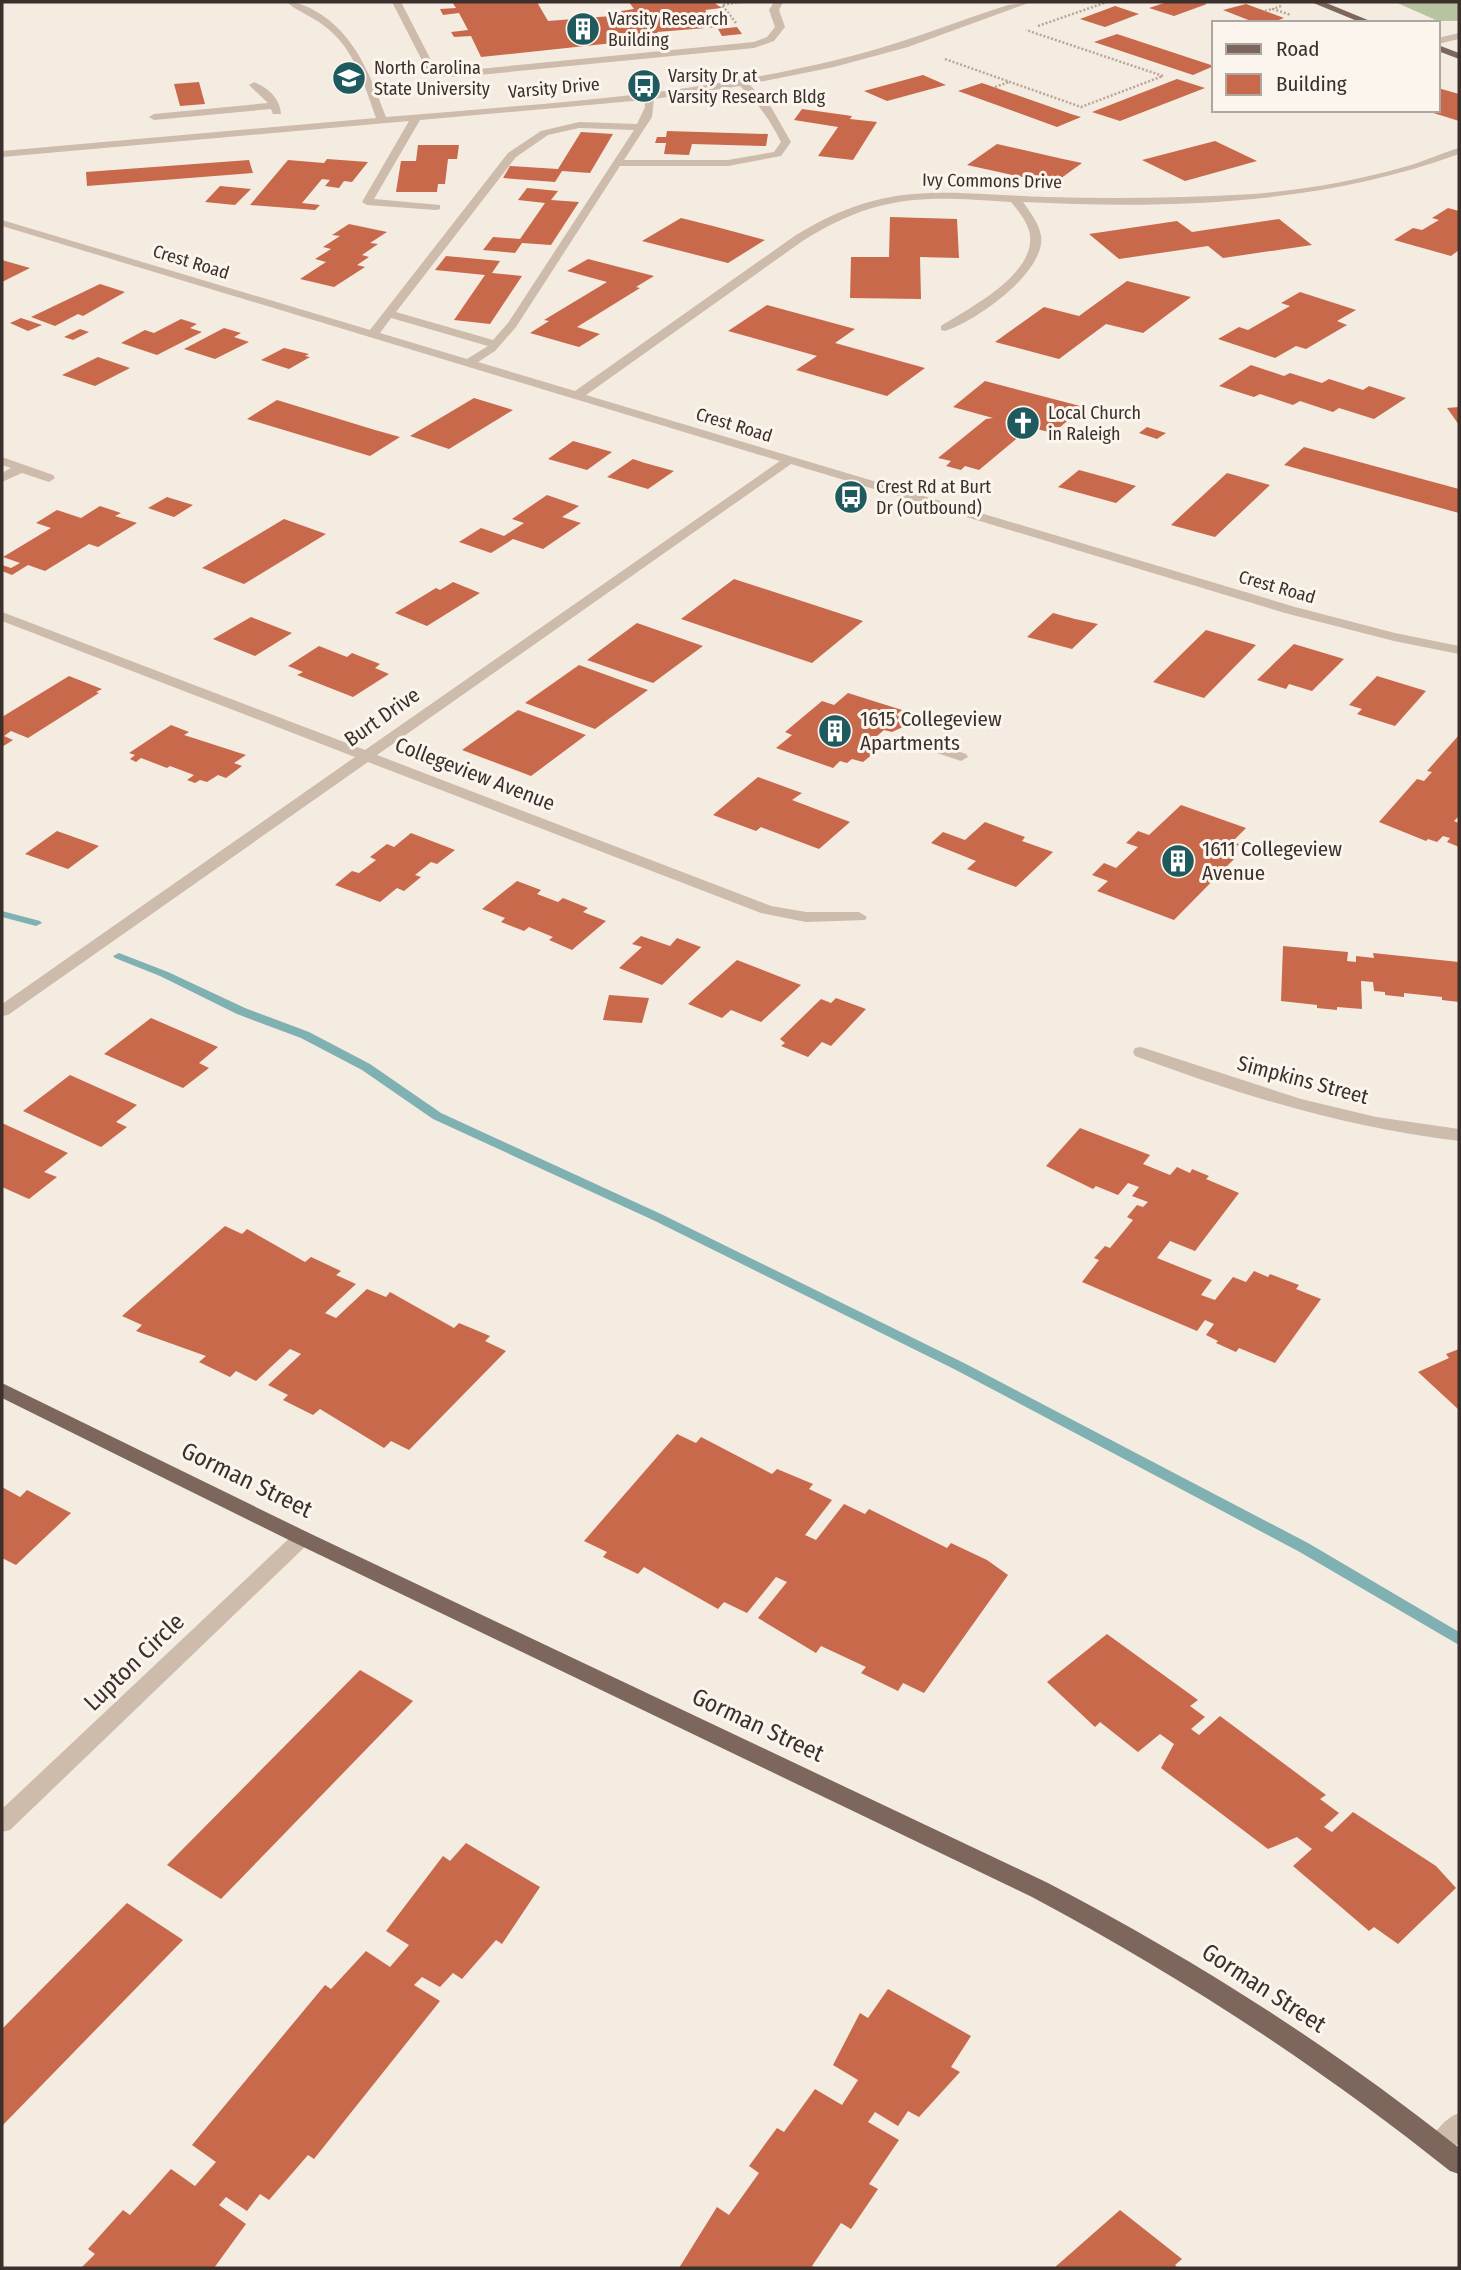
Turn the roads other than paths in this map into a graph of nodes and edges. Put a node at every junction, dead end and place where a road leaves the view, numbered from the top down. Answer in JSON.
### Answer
{"nodes":[{"id":1,"x":291,"y":2,"type":"edge"},
{"id":2,"x":397,"y":2,"type":"edge"},
{"id":3,"x":778,"y":2,"type":"edge"},
{"id":4,"x":1027,"y":2,"type":"edge"},
{"id":5,"x":1317,"y":2,"type":"edge"},
{"id":6,"x":1018,"y":3,"type":"edge"},
{"id":7,"x":1366,"y":21,"type":"edge"},
{"id":8,"x":1459,"y":36,"type":"edge"},
{"id":9,"x":1440,"y":41,"type":"edge"},
{"id":10,"x":1440,"y":49,"type":"edge"},
{"id":11,"x":1459,"y":56,"type":"edge"},
{"id":12,"x":742,"y":83,"type":"junction"},
{"id":13,"x":254,"y":85,"type":"dead end"},
{"id":14,"x":649,"y":97,"type":"junction"},
{"id":15,"x":276,"y":105,"type":"junction"},
{"id":16,"x":154,"y":117,"type":"dead end"},
{"id":17,"x":416,"y":118,"type":"junction"},
{"id":18,"x":382,"y":121,"type":"junction"},
{"id":19,"x":640,"y":127,"type":"junction"},
{"id":20,"x":278,"y":130,"type":"junction"},
{"id":21,"x":1459,"y":150,"type":"edge"},
{"id":22,"x":2,"y":154,"type":"edge"},
{"id":23,"x":617,"y":163,"type":"junction"},
{"id":24,"x":1015,"y":199,"type":"junction"},
{"id":25,"x":436,"y":208,"type":"dead end"},
{"id":26,"x":2,"y":223,"type":"edge"},
{"id":27,"x":389,"y":314,"type":"junction"},
{"id":28,"x":945,"y":328,"type":"dead end"},
{"id":29,"x":373,"y":334,"type":"junction"},
{"id":30,"x":495,"y":344,"type":"junction"},
{"id":31,"x":469,"y":363,"type":"junction"},
{"id":32,"x":577,"y":395,"type":"junction"},
{"id":33,"x":789,"y":460,"type":"junction"},
{"id":34,"x":2,"y":461,"type":"edge"},
{"id":35,"x":21,"y":468,"type":"junction"},
{"id":36,"x":2,"y":478,"type":"edge"},
{"id":37,"x":49,"y":478,"type":"dead end"},
{"id":38,"x":2,"y":616,"type":"edge"},
{"id":39,"x":1459,"y":650,"type":"edge"},
{"id":40,"x":918,"y":742,"type":"dead end"},
{"id":41,"x":366,"y":754,"type":"junction"},
{"id":42,"x":961,"y":757,"type":"dead end"},
{"id":43,"x":859,"y":917,"type":"dead end"},
{"id":44,"x":2,"y":1011,"type":"edge"},
{"id":45,"x":1140,"y":1052,"type":"dead end"},
{"id":46,"x":1459,"y":1135,"type":"edge"},
{"id":47,"x":2,"y":1390,"type":"edge"},
{"id":48,"x":302,"y":1538,"type":"junction"},
{"id":49,"x":2,"y":1824,"type":"edge"},
{"id":50,"x":1459,"y":2124,"type":"edge"},
{"id":51,"x":1439,"y":2147,"type":"junction"},
{"id":52,"x":1459,"y":2163,"type":"edge"}],
"edges":[{"from":1,"to":18,"type":"street"},
{"from":2,"to":3,"type":"street"},
{"from":4,"to":6,"type":"street","name":"Varsity Drive"},
{"from":5,"to":7,"type":"main road"},
{"from":6,"to":12,"type":"street","name":"Varsity Drive"},
{"from":8,"to":9,"type":"street"},
{"from":10,"to":11,"type":"main road"},
{"from":12,"to":14,"type":"street","name":"Varsity Drive"},
{"from":12,"to":23,"type":"street"},
{"from":13,"to":15,"type":"street"},
{"from":14,"to":17,"type":"street","name":"Varsity Drive"},
{"from":14,"to":19,"type":"street"},
{"from":15,"to":16,"type":"street"},
{"from":15,"to":20,"type":"street"},
{"from":17,"to":18,"type":"street","name":"Varsity Drive"},
{"from":17,"to":25,"type":"street"},
{"from":18,"to":20,"type":"street","name":"Varsity Drive"},
{"from":19,"to":23,"type":"street"},
{"from":19,"to":27,"type":"street"},
{"from":20,"to":22,"type":"street","name":"Varsity Drive"},
{"from":21,"to":24,"type":"street","name":"Ivy Commons Drive"},
{"from":23,"to":30,"type":"street"},
{"from":24,"to":28,"type":"street"},
{"from":24,"to":32,"type":"street","name":"Ivy Commons Drive"},
{"from":26,"to":29,"type":"street","name":"Crest Road"},
{"from":27,"to":29,"type":"street"},
{"from":27,"to":30,"type":"street"},
{"from":29,"to":31,"type":"street","name":"Crest Road"},
{"from":30,"to":31,"type":"street"},
{"from":31,"to":32,"type":"street","name":"Crest Road"},
{"from":32,"to":33,"type":"street","name":"Crest Road"},
{"from":33,"to":39,"type":"street","name":"Crest Road"},
{"from":33,"to":41,"type":"street","name":"Burt Drive"},
{"from":34,"to":35,"type":"street"},
{"from":35,"to":36,"type":"street"},
{"from":35,"to":37,"type":"street"},
{"from":38,"to":41,"type":"street","name":"Collegeview Avenue"},
{"from":40,"to":42,"type":"street"},
{"from":41,"to":43,"type":"street","name":"Collegeview Avenue"},
{"from":41,"to":44,"type":"street","name":"Burt Drive"},
{"from":45,"to":46,"type":"street","name":"Simpkins Street"},
{"from":47,"to":48,"type":"main road","name":"Gorman Street"},
{"from":48,"to":49,"type":"street","name":"Lupton Circle"},
{"from":48,"to":51,"type":"main road","name":"Gorman Street"},
{"from":50,"to":51,"type":"street"},
{"from":51,"to":52,"type":"main road","name":"Gorman Street"}]}
